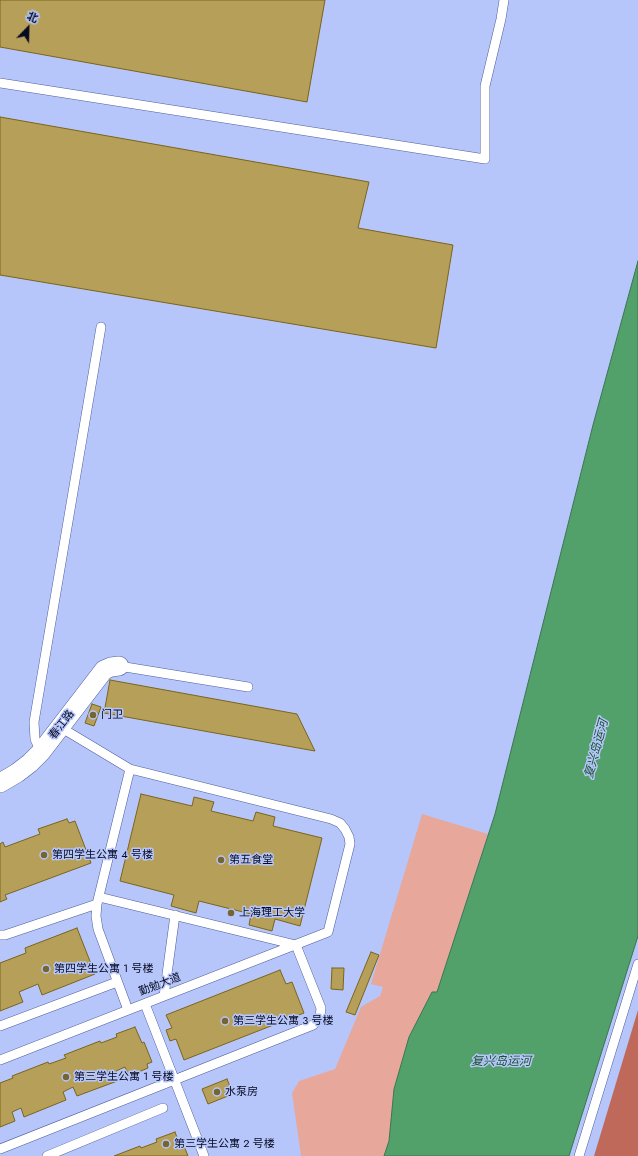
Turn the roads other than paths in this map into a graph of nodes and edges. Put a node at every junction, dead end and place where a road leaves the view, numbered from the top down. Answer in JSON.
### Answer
{"nodes":[{"id":1,"x":504,"y":0,"type":"edge"},
{"id":2,"x":0,"y":83,"type":"edge"},
{"id":3,"x":101,"y":327,"type":"dead end"},
{"id":4,"x":119,"y":666,"type":"joint"},
{"id":5,"x":248,"y":687,"type":"dead end"},
{"id":6,"x":60,"y":727,"type":"junction"},
{"id":7,"x":41,"y":752,"type":"junction"},
{"id":8,"x":130,"y":769,"type":"junction"},
{"id":9,"x":0,"y":782,"type":"edge"},
{"id":10,"x":98,"y":901,"type":"junction"},
{"id":11,"x":175,"y":915,"type":"junction"},
{"id":12,"x":0,"y":935,"type":"edge"},
{"id":13,"x":296,"y":945,"type":"junction"},
{"id":14,"x":638,"y":964,"type":"edge"},
{"id":15,"x":117,"y":982,"type":"junction"},
{"id":16,"x":164,"y":996,"type":"junction"},
{"id":17,"x":145,"y":1004,"type":"junction"},
{"id":18,"x":128,"y":1010,"type":"junction"},
{"id":19,"x":0,"y":1026,"type":"edge"},
{"id":20,"x":0,"y":1060,"type":"edge"},
{"id":21,"x":174,"y":1080,"type":"junction"},
{"id":22,"x":163,"y":1108,"type":"dead end"},
{"id":23,"x":0,"y":1149,"type":"edge"},
{"id":24,"x":47,"y":1156,"type":"edge"},
{"id":25,"x":204,"y":1156,"type":"edge"},
{"id":26,"x":579,"y":1156,"type":"edge"}],
"edges":[{"from":1,"to":2,"type":"lane"},
{"from":3,"to":7,"type":"lane"},
{"from":4,"to":5,"type":"lane"},
{"from":4,"to":6,"type":"street","name":"春江路"},
{"from":6,"to":7,"type":"street","name":"春江路"},
{"from":6,"to":8,"type":"lane"},
{"from":7,"to":9,"type":"street","name":"春江路"},
{"from":8,"to":10,"type":"lane"},
{"from":8,"to":13,"type":"lane","name":"勤勉大道"},
{"from":10,"to":11,"type":"lane"},
{"from":10,"to":12,"type":"lane"},
{"from":10,"to":15,"type":"lane"},
{"from":11,"to":13,"type":"lane"},
{"from":11,"to":16,"type":"lane"},
{"from":13,"to":16,"type":"lane","name":"勤勉大道"},
{"from":13,"to":21,"type":"lane"},
{"from":14,"to":26,"type":"lane"},
{"from":15,"to":18,"type":"lane"},
{"from":15,"to":19,"type":"lane"},
{"from":16,"to":17,"type":"lane","name":"勤勉大道"},
{"from":17,"to":18,"type":"lane","name":"勤勉大道"},
{"from":17,"to":21,"type":"lane"},
{"from":18,"to":20,"type":"lane","name":"勤勉大道"},
{"from":21,"to":23,"type":"lane"},
{"from":21,"to":25,"type":"lane"},
{"from":22,"to":24,"type":"lane"}]}
